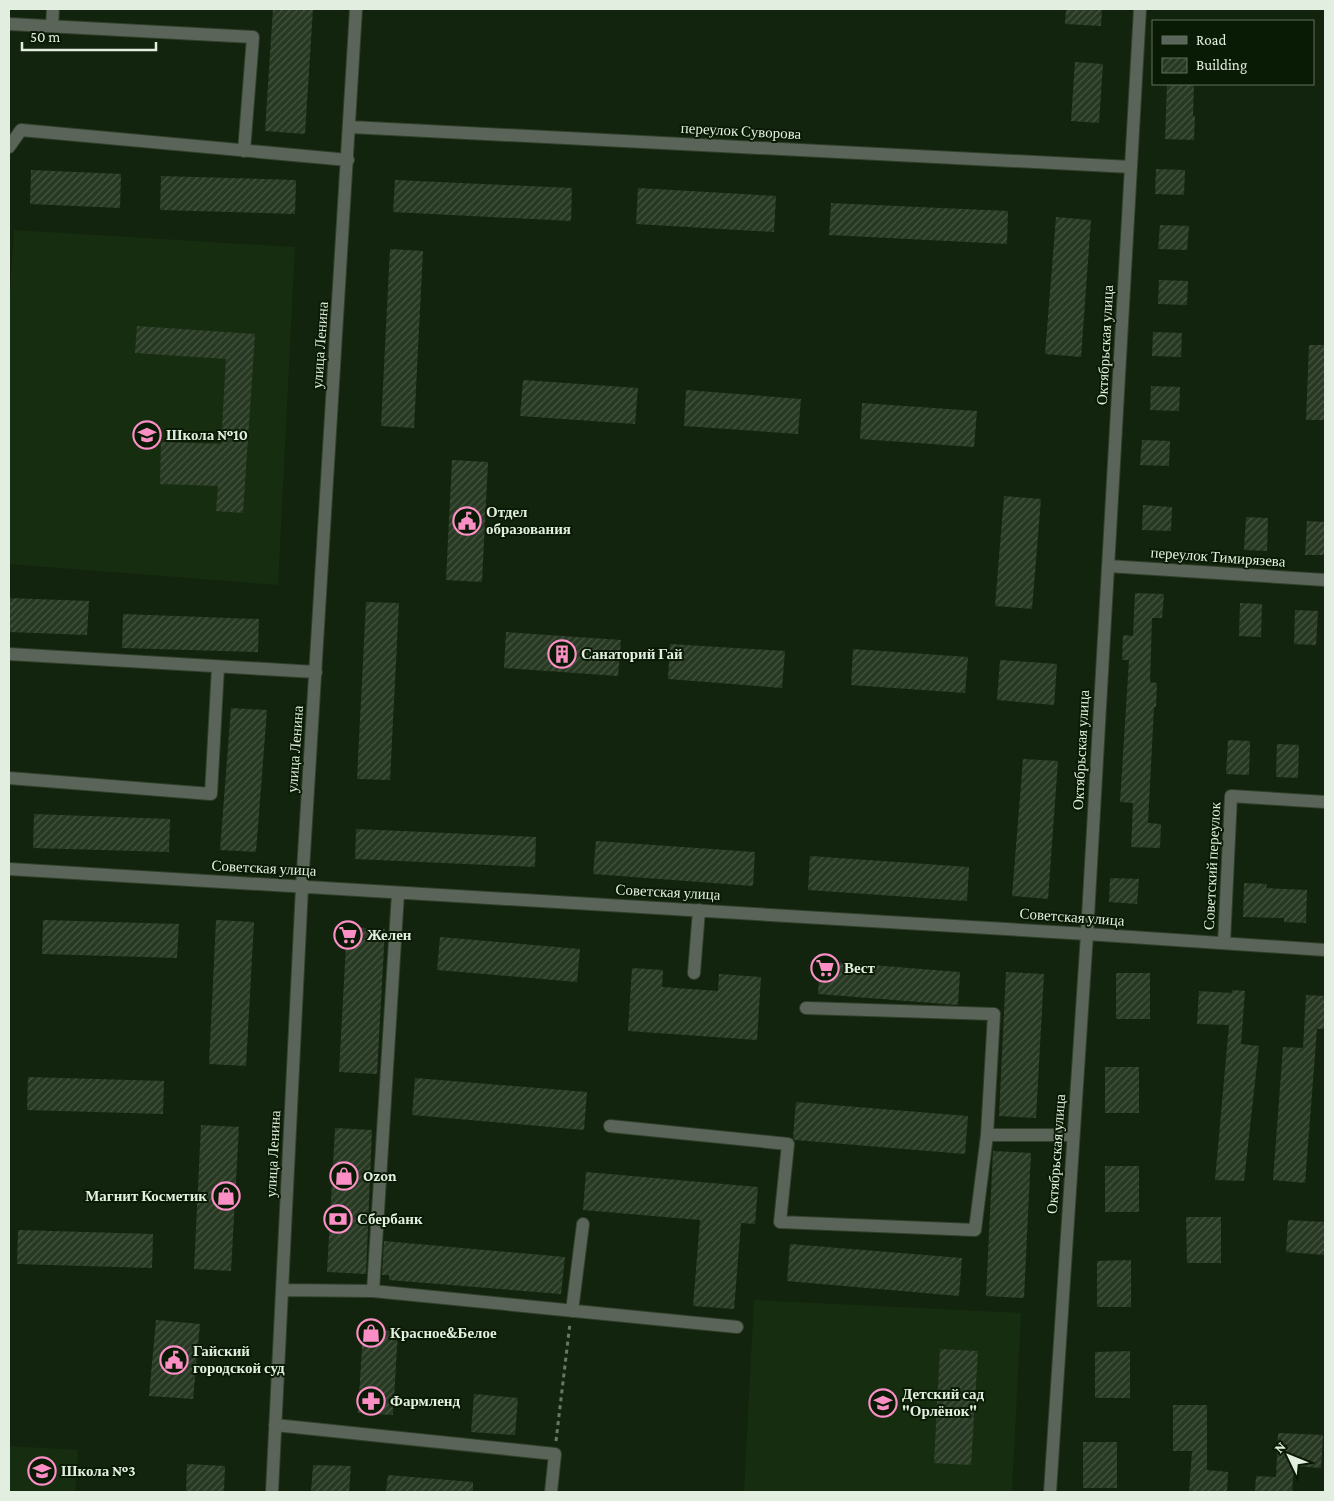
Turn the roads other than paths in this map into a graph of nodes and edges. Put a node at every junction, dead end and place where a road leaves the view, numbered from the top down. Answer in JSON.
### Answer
{"nodes":[{"id":1,"x":53,"y":9,"type":"edge"},
{"id":2,"x":356,"y":9,"type":"edge"},
{"id":3,"x":1140,"y":9,"type":"edge"},
{"id":4,"x":9,"y":24,"type":"edge"},
{"id":5,"x":52,"y":26,"type":"junction"},
{"id":6,"x":350,"y":127,"type":"junction"},
{"id":7,"x":9,"y":147,"type":"edge"},
{"id":8,"x":244,"y":151,"type":"junction"},
{"id":9,"x":348,"y":160,"type":"junction"},
{"id":10,"x":1131,"y":167,"type":"junction"},
{"id":11,"x":1108,"y":566,"type":"junction"},
{"id":12,"x":1325,"y":580,"type":"edge"},
{"id":13,"x":9,"y":654,"type":"edge"},
{"id":14,"x":218,"y":667,"type":"junction"},
{"id":15,"x":316,"y":672,"type":"junction"},
{"id":16,"x":9,"y":778,"type":"edge"},
{"id":17,"x":1325,"y":802,"type":"edge"},
{"id":18,"x":9,"y":869,"type":"edge"},
{"id":19,"x":302,"y":887,"type":"junction"},
{"id":20,"x":398,"y":892,"type":"junction"},
{"id":21,"x":699,"y":910,"type":"junction"},
{"id":22,"x":1087,"y":934,"type":"junction"},
{"id":23,"x":1224,"y":943,"type":"junction"},
{"id":24,"x":1325,"y":950,"type":"edge"},
{"id":25,"x":694,"y":974,"type":"dead end"},
{"id":26,"x":806,"y":1008,"type":"dead end"},
{"id":27,"x":610,"y":1126,"type":"dead end"},
{"id":28,"x":987,"y":1135,"type":"junction"},
{"id":29,"x":1074,"y":1135,"type":"junction"},
{"id":30,"x":582,"y":1224,"type":"dead end"},
{"id":31,"x":282,"y":1290,"type":"junction"},
{"id":32,"x":373,"y":1291,"type":"junction"},
{"id":33,"x":572,"y":1311,"type":"junction"},
{"id":34,"x":737,"y":1327,"type":"dead end"},
{"id":35,"x":275,"y":1425,"type":"junction"},
{"id":36,"x":272,"y":1492,"type":"edge"},
{"id":37,"x":550,"y":1492,"type":"edge"},
{"id":38,"x":1050,"y":1492,"type":"edge"}],
"edges":[{"from":1,"to":5,"type":"street"},
{"from":2,"to":6,"type":"street","name":"улица Ленина"},
{"from":3,"to":10,"type":"street","name":"Октябрьская улица"},
{"from":4,"to":5,"type":"street"},
{"from":5,"to":8,"type":"street"},
{"from":6,"to":9,"type":"street","name":"улица Ленина"},
{"from":6,"to":10,"type":"street","name":"переулок Суворова"},
{"from":7,"to":8,"type":"street"},
{"from":8,"to":9,"type":"street"},
{"from":9,"to":15,"type":"street","name":"улица Ленина"},
{"from":10,"to":11,"type":"street","name":"Октябрьская улица"},
{"from":11,"to":12,"type":"street","name":"переулок Тимирязева"},
{"from":11,"to":22,"type":"street","name":"Октябрьская улица"},
{"from":13,"to":14,"type":"street"},
{"from":14,"to":15,"type":"street"},
{"from":14,"to":16,"type":"street"},
{"from":15,"to":19,"type":"street","name":"улица Ленина"},
{"from":17,"to":23,"type":"street","name":"Советский переулок"},
{"from":18,"to":19,"type":"street","name":"Советская улица"},
{"from":19,"to":20,"type":"street","name":"Советская улица"},
{"from":19,"to":31,"type":"street","name":"улица Ленина"},
{"from":20,"to":21,"type":"street","name":"Советская улица"},
{"from":20,"to":32,"type":"street"},
{"from":21,"to":22,"type":"street","name":"Советская улица"},
{"from":21,"to":25,"type":"street"},
{"from":22,"to":23,"type":"street","name":"Советская улица"},
{"from":22,"to":29,"type":"street","name":"Октябрьская улица"},
{"from":23,"to":24,"type":"street","name":"Советская улица"},
{"from":26,"to":28,"type":"street"},
{"from":27,"to":28,"type":"street"},
{"from":28,"to":29,"type":"street"},
{"from":29,"to":38,"type":"street","name":"Октябрьская улица"},
{"from":30,"to":33,"type":"street"},
{"from":31,"to":32,"type":"street"},
{"from":31,"to":35,"type":"street","name":"улица Ленина"},
{"from":32,"to":33,"type":"street"},
{"from":33,"to":34,"type":"street"},
{"from":35,"to":36,"type":"street","name":"улица Ленина"},
{"from":35,"to":37,"type":"street"}]}
